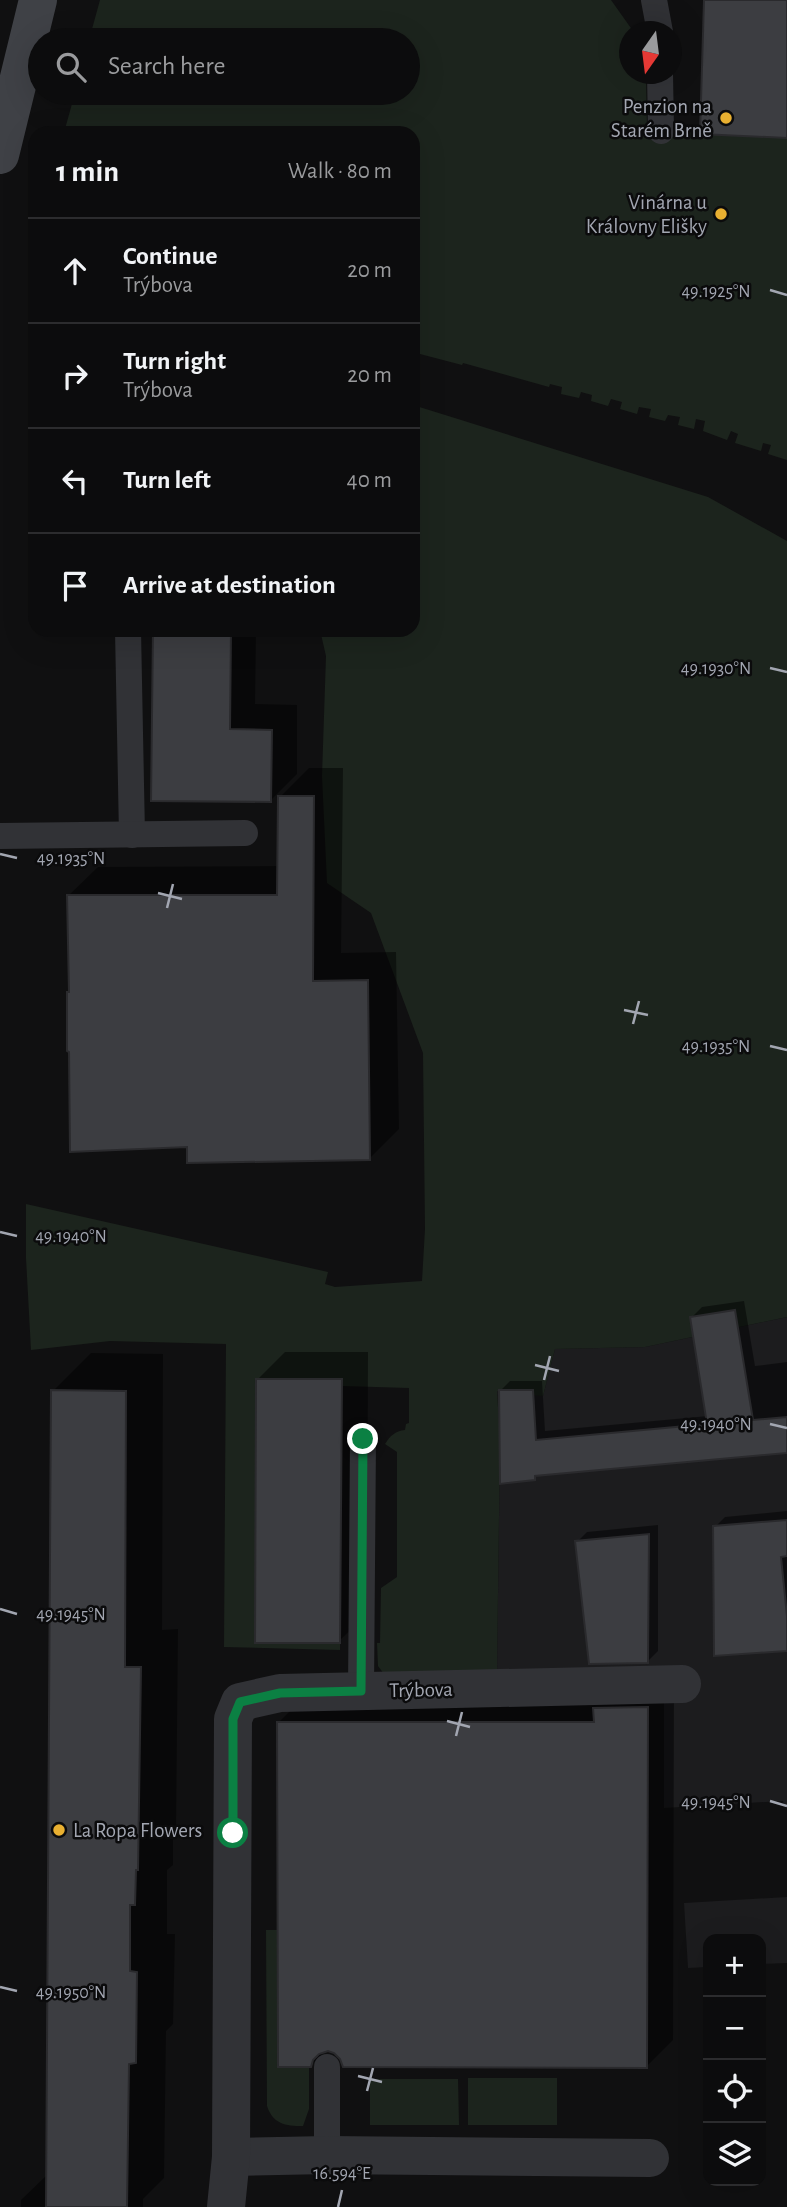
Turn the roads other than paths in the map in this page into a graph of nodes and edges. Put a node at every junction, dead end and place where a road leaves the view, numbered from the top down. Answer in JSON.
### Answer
{"nodes":[{"id":1,"x":38,"y":0,"type":"edge"},
{"id":2,"x":654,"y":0,"type":"edge"},
{"id":3,"x":658,"y":21,"type":"edge"},
{"id":4,"x":31,"y":28,"type":"edge"},
{"id":5,"x":28,"y":41,"type":"edge"},
{"id":6,"x":660,"y":84,"type":"edge"},
{"id":7,"x":661,"y":131,"type":"dead end"},
{"id":8,"x":0,"y":155,"type":"edge"},
{"id":9,"x":128,"y":637,"type":"edge"},
{"id":10,"x":245,"y":833,"type":"dead end"},
{"id":11,"x":132,"y":835,"type":"junction"},
{"id":12,"x":0,"y":836,"type":"edge"},
{"id":13,"x":363,"y":1439,"type":"dead end"},
{"id":14,"x":682,"y":1684,"type":"dead end"},
{"id":15,"x":361,"y":1691,"type":"junction"},
{"id":16,"x":327,"y":2067,"type":"dead end"},
{"id":17,"x":327,"y":2155,"type":"junction"},
{"id":18,"x":231,"y":2157,"type":"junction"},
{"id":19,"x":650,"y":2158,"type":"dead end"},
{"id":20,"x":226,"y":2207,"type":"edge"}],
"edges":[{"from":1,"to":4,"type":"main road"},
{"from":2,"to":3,"type":"lane"},
{"from":5,"to":8,"type":"main road"},
{"from":6,"to":7,"type":"lane"},
{"from":9,"to":11,"type":"lane"},
{"from":10,"to":11,"type":"lane"},
{"from":11,"to":12,"type":"lane"},
{"from":13,"to":15,"type":"lane"},
{"from":14,"to":15,"type":"street","name":"Trýbova"},
{"from":15,"to":18,"type":"street","name":"Trýbova"},
{"from":16,"to":17,"type":"lane"},
{"from":17,"to":18,"type":"street"},
{"from":17,"to":19,"type":"street"},
{"from":18,"to":20,"type":"street","name":"Trýbova"}]}
